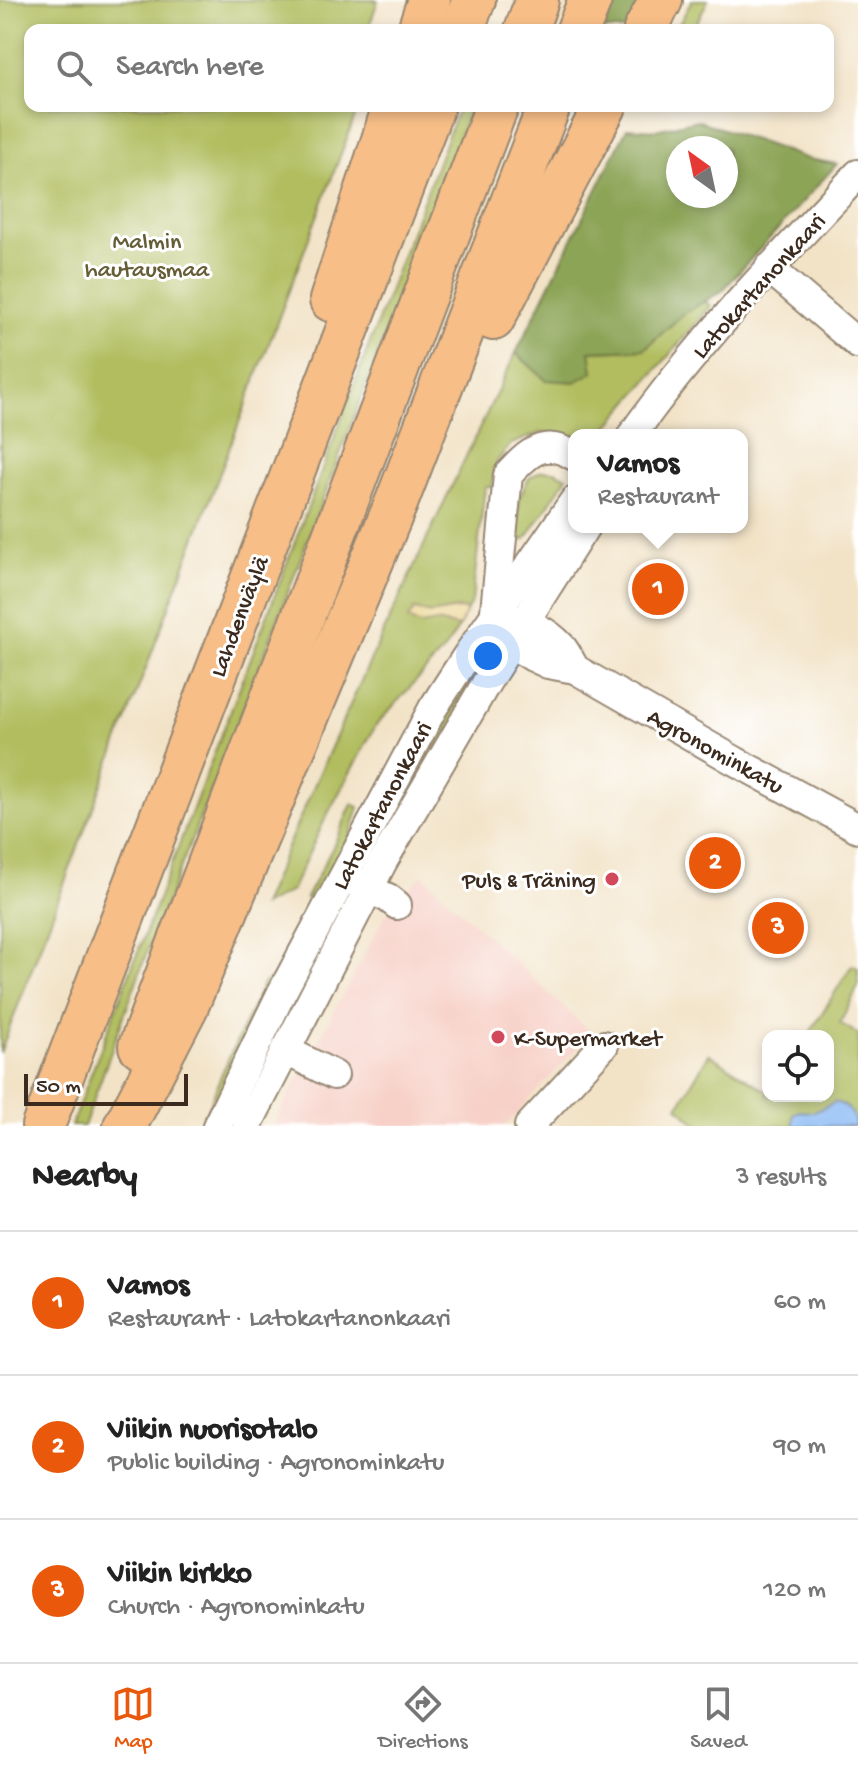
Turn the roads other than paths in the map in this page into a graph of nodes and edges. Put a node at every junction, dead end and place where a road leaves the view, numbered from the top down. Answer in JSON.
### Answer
{"nodes":[{"id":1,"x":429,"y":0,"type":"edge"},
{"id":2,"x":474,"y":0,"type":"edge"},
{"id":3,"x":537,"y":0,"type":"edge"},
{"id":4,"x":590,"y":0,"type":"edge"},
{"id":5,"x":661,"y":0,"type":"edge"},
{"id":6,"x":421,"y":24,"type":"edge"},
{"id":7,"x":464,"y":24,"type":"edge"},
{"id":8,"x":528,"y":24,"type":"edge"},
{"id":9,"x":580,"y":24,"type":"edge"},
{"id":10,"x":648,"y":24,"type":"edge"},
{"id":11,"x":392,"y":112,"type":"edge"},
{"id":12,"x":431,"y":112,"type":"edge"},
{"id":13,"x":495,"y":112,"type":"edge"},
{"id":14,"x":547,"y":112,"type":"edge"},
{"id":15,"x":602,"y":112,"type":"edge"},
{"id":16,"x":858,"y":174,"type":"edge"},
{"id":17,"x":769,"y":268,"type":"junction"},
{"id":18,"x":858,"y":344,"type":"edge"},
{"id":19,"x":636,"y":429,"type":"edge"},
{"id":20,"x":568,"y":453,"type":"edge"},
{"id":21,"x":397,"y":501,"type":"junction"},
{"id":22,"x":568,"y":510,"type":"edge"},
{"id":23,"x":581,"y":533,"type":"edge"},
{"id":24,"x":240,"y":612,"type":"junction"},
{"id":25,"x":495,"y":616,"type":"junction"},
{"id":26,"x":517,"y":632,"type":"junction"},
{"id":27,"x":858,"y":828,"type":"edge"},
{"id":28,"x":356,"y":882,"type":"junction"},
{"id":29,"x":397,"y":905,"type":"dead end"},
{"id":30,"x":604,"y":1045,"type":"dead end"},
{"id":31,"x":285,"y":1050,"type":"junction"},
{"id":32,"x":334,"y":1075,"type":"dead end"},
{"id":33,"x":43,"y":1126,"type":"edge"},
{"id":34,"x":111,"y":1126,"type":"edge"},
{"id":35,"x":125,"y":1126,"type":"edge"},
{"id":36,"x":217,"y":1126,"type":"edge"},
{"id":37,"x":247,"y":1126,"type":"edge"},
{"id":38,"x":529,"y":1126,"type":"edge"}],
"edges":[{"from":1,"to":6,"type":"highway"},
{"from":2,"to":7,"type":"highway"},
{"from":3,"to":8,"type":"highway"},
{"from":4,"to":9,"type":"highway"},
{"from":5,"to":10,"type":"highway"},
{"from":11,"to":24,"type":"highway"},
{"from":12,"to":24,"type":"highway","name":"Lahdenväylä"},
{"from":13,"to":34,"type":"highway"},
{"from":14,"to":21,"type":"highway"},
{"from":15,"to":21,"type":"highway"},
{"from":16,"to":17,"type":"street","name":"Latokartanonkaari"},
{"from":17,"to":18,"type":"street"},
{"from":17,"to":19,"type":"street","name":"Latokartanonkaari"},
{"from":20,"to":25,"type":"street"},
{"from":21,"to":35,"type":"highway"},
{"from":22,"to":25,"type":"street","name":"Latokartanonkaari"},
{"from":23,"to":26,"type":"street","name":"Latokartanonkaari"},
{"from":24,"to":33,"type":"highway","name":"Lahdenväylä"},
{"from":25,"to":26,"type":"street"},
{"from":25,"to":28,"type":"street","name":"Latokartanonkaari"},
{"from":26,"to":27,"type":"street","name":"Agronominkatu"},
{"from":26,"to":28,"type":"street","name":"Latokartanonkaari"},
{"from":28,"to":29,"type":"street"},
{"from":28,"to":31,"type":"street","name":"Latokartanonkaari"},
{"from":28,"to":36,"type":"street","name":"Latokartanonkaari"},
{"from":30,"to":38,"type":"street"},
{"from":31,"to":32,"type":"street"},
{"from":31,"to":37,"type":"street","name":"Latokartanonkaari"}]}
